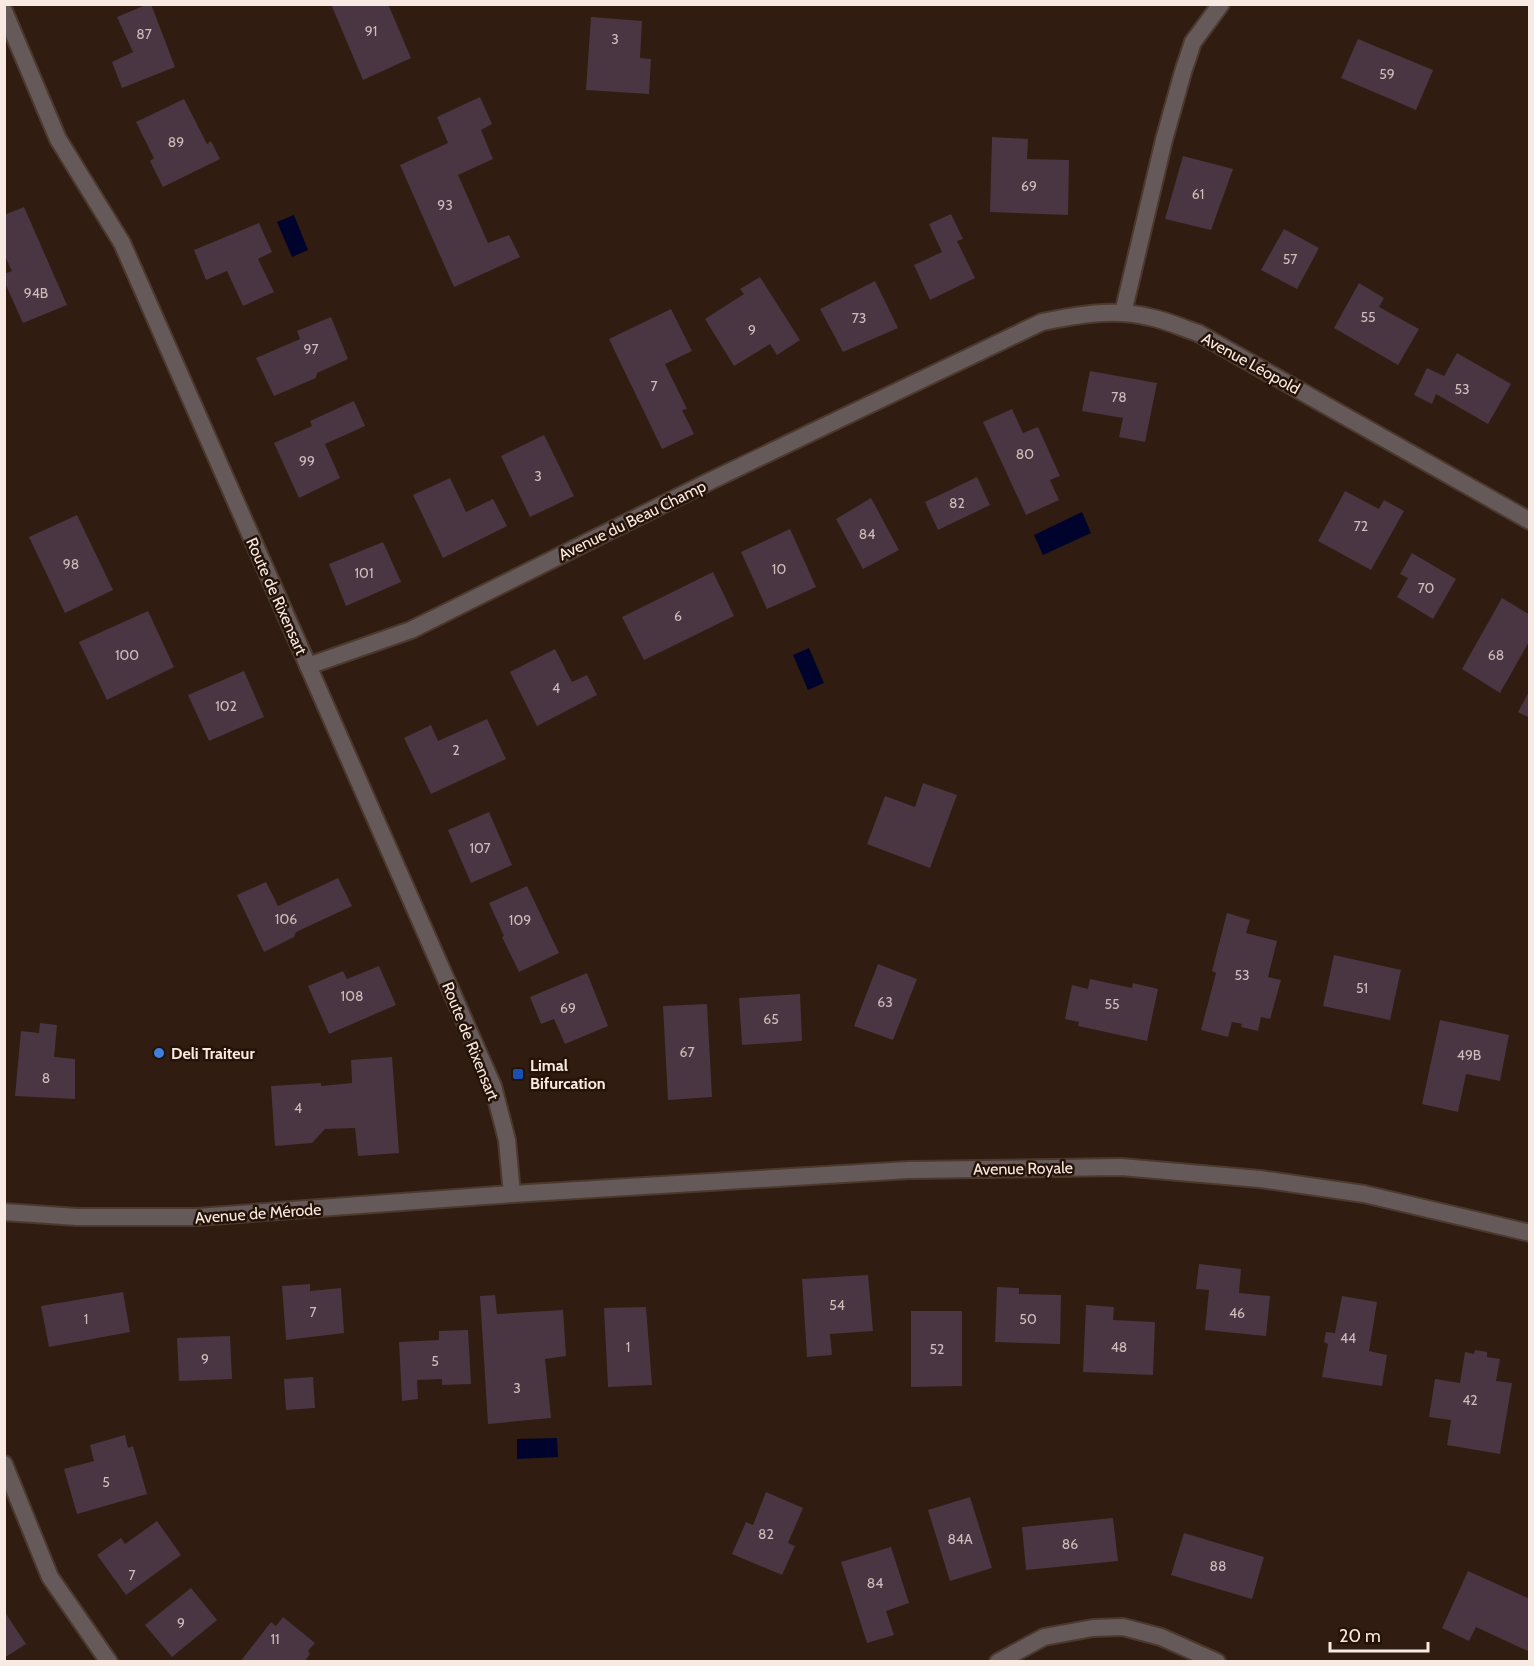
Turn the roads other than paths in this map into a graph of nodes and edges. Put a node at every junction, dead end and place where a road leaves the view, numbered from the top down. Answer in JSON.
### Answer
{"nodes":[{"id":1,"x":1221,"y":4,"type":"edge"},
{"id":2,"x":4,"y":12,"type":"edge"},
{"id":3,"x":1123,"y":313,"type":"junction"},
{"id":4,"x":953,"y":366,"type":"joint"},
{"id":5,"x":1530,"y":521,"type":"edge"},
{"id":6,"x":308,"y":666,"type":"junction"},
{"id":7,"x":512,"y":1194,"type":"junction"},
{"id":8,"x":4,"y":1212,"type":"edge"},
{"id":9,"x":1530,"y":1233,"type":"edge"},
{"id":10,"x":4,"y":1464,"type":"edge"},
{"id":11,"x":109,"y":1662,"type":"edge"},
{"id":12,"x":998,"y":1662,"type":"edge"},
{"id":13,"x":1217,"y":1662,"type":"edge"}],
"edges":[{"from":1,"to":3,"type":"street"},
{"from":2,"to":6,"type":"street","name":"Route de Rixensart"},
{"from":3,"to":4,"type":"street","name":"Avenue Léopold"},
{"from":3,"to":5,"type":"street","name":"Avenue Léopold"},
{"from":4,"to":6,"type":"street","name":"Avenue du Beau Champ"},
{"from":6,"to":7,"type":"street","name":"Route de Rixensart"},
{"from":7,"to":8,"type":"street","name":"Avenue de Mérode"},
{"from":7,"to":9,"type":"street","name":"Avenue Royale"},
{"from":10,"to":11,"type":"street"},
{"from":12,"to":13,"type":"street"}]}
